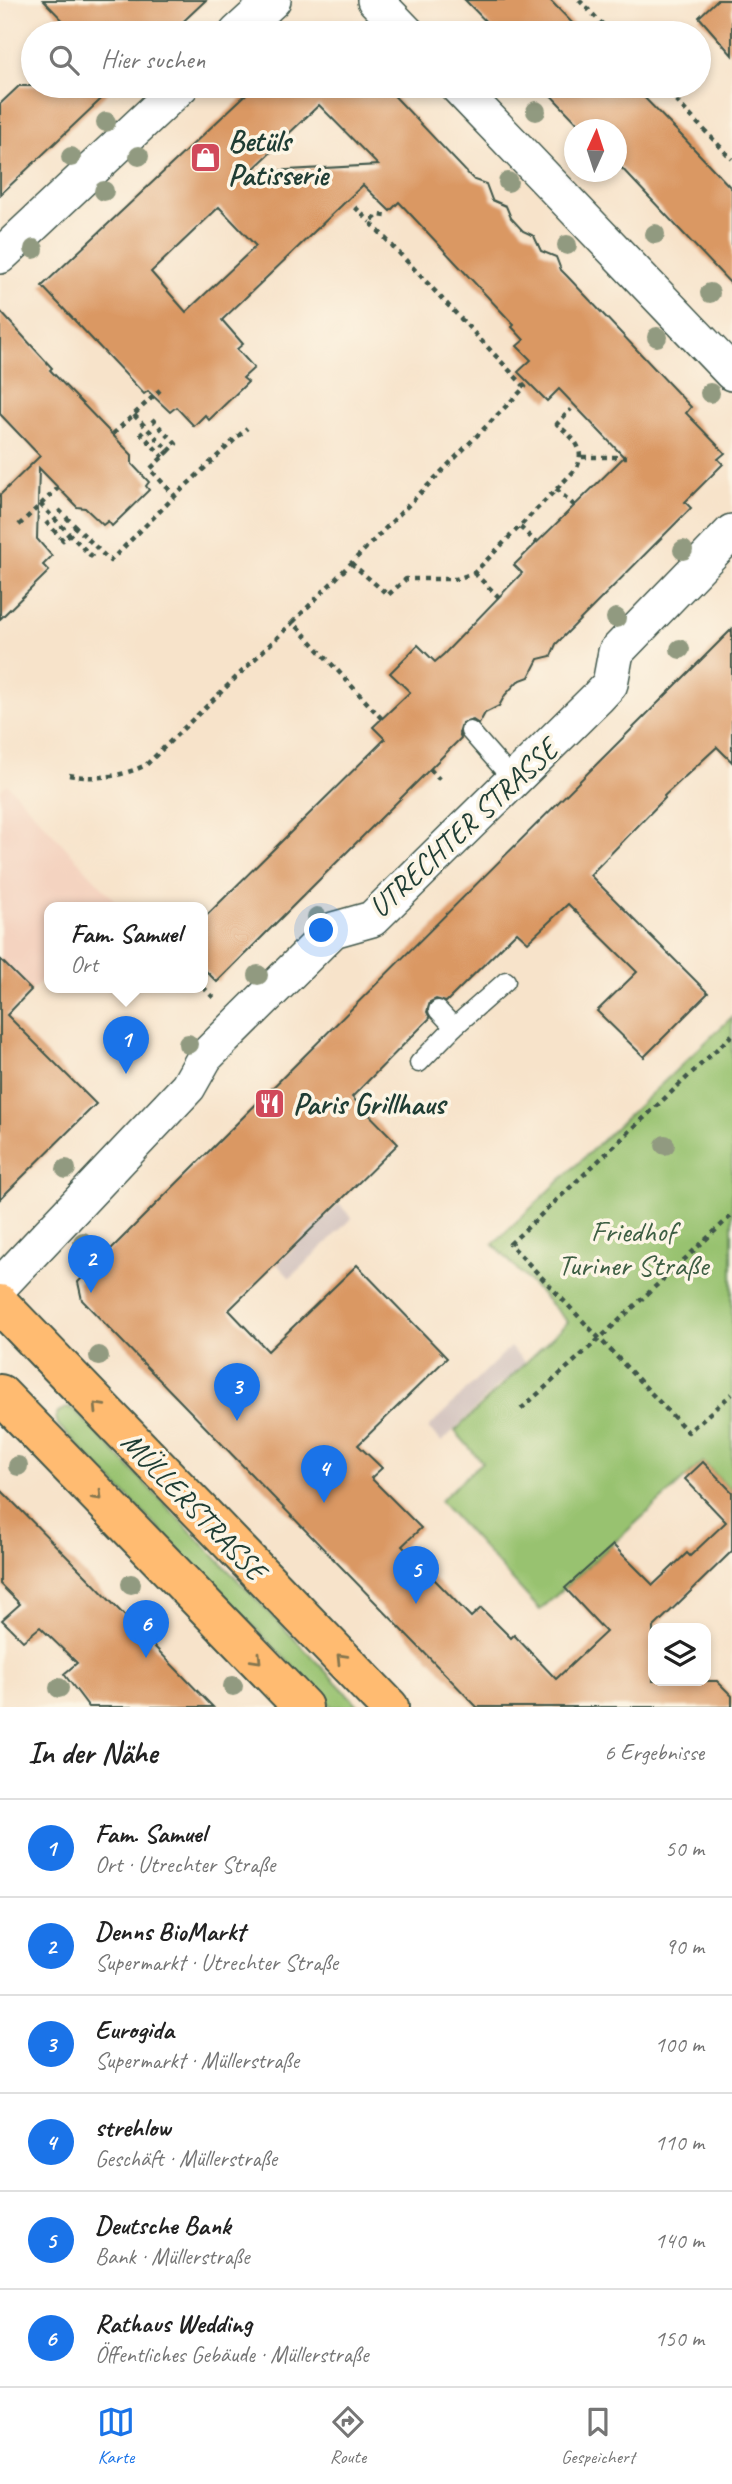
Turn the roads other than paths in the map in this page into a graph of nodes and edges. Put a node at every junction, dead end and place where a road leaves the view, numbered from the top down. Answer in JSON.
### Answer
{"nodes":[{"id":1,"x":272,"y":0,"type":"edge"},
{"id":2,"x":375,"y":0,"type":"edge"},
{"id":3,"x":250,"y":21,"type":"edge"},
{"id":4,"x":395,"y":21,"type":"edge"},
{"id":5,"x":168,"y":98,"type":"edge"},
{"id":6,"x":468,"y":98,"type":"edge"},
{"id":7,"x":0,"y":256,"type":"edge"},
{"id":8,"x":732,"y":373,"type":"edge"},
{"id":9,"x":732,"y":532,"type":"edge"},
{"id":10,"x":470,"y":731,"type":"dead end"},
{"id":11,"x":514,"y":781,"type":"junction"},
{"id":12,"x":506,"y":981,"type":"dead end"},
{"id":13,"x":438,"y":1010,"type":"dead end"},
{"id":14,"x":454,"y":1027,"type":"junction"},
{"id":15,"x":419,"y":1063,"type":"dead end"},
{"id":16,"x":0,"y":1286,"type":"edge"},
{"id":17,"x":0,"y":1304,"type":"edge"},
{"id":18,"x":71,"y":1379,"type":"junction"},
{"id":19,"x":0,"y":1394,"type":"edge"},
{"id":20,"x":27,"y":1422,"type":"junction"},
{"id":21,"x":303,"y":1707,"type":"edge"},
{"id":22,"x":389,"y":1707,"type":"edge"}],
"edges":[{"from":1,"to":3,"type":"street"},
{"from":2,"to":4,"type":"street"},
{"from":5,"to":7,"type":"street"},
{"from":6,"to":8,"type":"street"},
{"from":9,"to":11,"type":"street","name":"UTRECHTER STRASSE"},
{"from":10,"to":11,"type":"lane"},
{"from":11,"to":16,"type":"street","name":"UTRECHTER STRASSE"},
{"from":12,"to":14,"type":"lane"},
{"from":13,"to":14,"type":"lane"},
{"from":14,"to":15,"type":"lane"},
{"from":17,"to":18,"type":"main road","name":"MÜLLERSTRASSE"},
{"from":18,"to":20,"type":"main road"},
{"from":22,"to":18,"type":"main road","name":"MÜLLERSTRASSE","one_way":true},
{"from":19,"to":20,"type":"main road","name":"MÜLLERSTRASSE"},
{"from":20,"to":21,"type":"main road","name":"MÜLLERSTRASSE","one_way":true}]}
